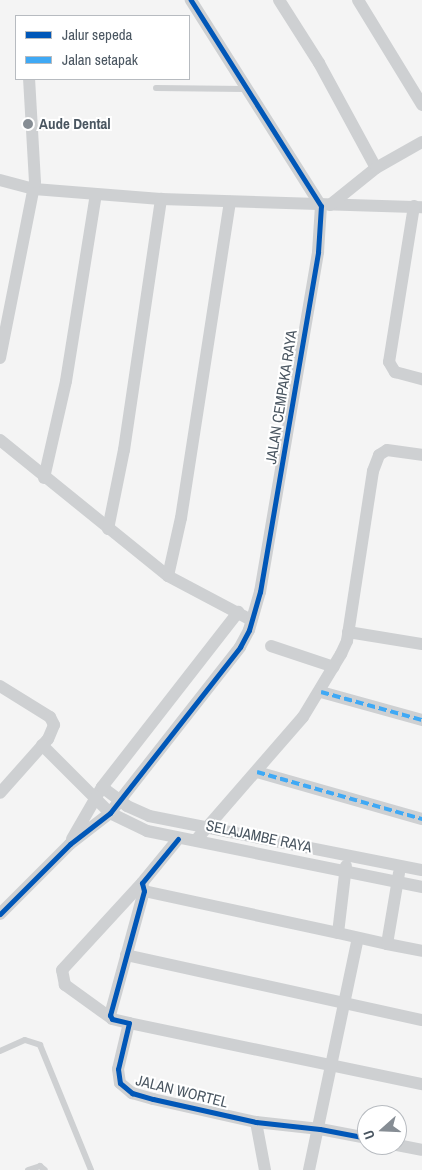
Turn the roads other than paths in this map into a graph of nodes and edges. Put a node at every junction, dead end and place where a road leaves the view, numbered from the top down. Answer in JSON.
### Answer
{"nodes":[{"id":1,"x":191,"y":0,"type":"edge"},
{"id":2,"x":279,"y":0,"type":"edge"},
{"id":3,"x":358,"y":0,"type":"edge"},
{"id":4,"x":29,"y":80,"type":"edge"},
{"id":5,"x":156,"y":88,"type":"dead end"},
{"id":6,"x":245,"y":90,"type":"junction"},
{"id":7,"x":422,"y":105,"type":"edge"},
{"id":8,"x":422,"y":142,"type":"edge"},
{"id":9,"x":376,"y":168,"type":"junction"},
{"id":10,"x":0,"y":180,"type":"edge"},
{"id":11,"x":34,"y":185,"type":"junction"},
{"id":12,"x":96,"y":194,"type":"junction"},
{"id":13,"x":160,"y":199,"type":"junction"},
{"id":14,"x":230,"y":202,"type":"junction"},
{"id":15,"x":326,"y":206,"type":"junction"},
{"id":16,"x":418,"y":206,"type":"edge"},
{"id":17,"x":0,"y":358,"type":"edge"},
{"id":18,"x":422,"y":379,"type":"edge"},
{"id":19,"x":0,"y":440,"type":"edge"},
{"id":20,"x":422,"y":455,"type":"edge"},
{"id":21,"x":44,"y":478,"type":"junction"},
{"id":22,"x":108,"y":529,"type":"junction"},
{"id":23,"x":168,"y":576,"type":"junction"},
{"id":24,"x":233,"y":620,"type":"junction"},
{"id":25,"x":248,"y":630,"type":"junction"},
{"id":26,"x":347,"y":637,"type":"junction"},
{"id":27,"x":422,"y":644,"type":"edge"},
{"id":28,"x":271,"y":646,"type":"dead end"},
{"id":29,"x":334,"y":668,"type":"junction"},
{"id":30,"x":0,"y":687,"type":"edge"},
{"id":31,"x":321,"y":692,"type":"junction"},
{"id":32,"x":422,"y":720,"type":"edge"},
{"id":33,"x":42,"y":745,"type":"junction"},
{"id":34,"x":256,"y":772,"type":"junction"},
{"id":35,"x":102,"y":787,"type":"junction"},
{"id":36,"x":0,"y":793,"type":"edge"},
{"id":37,"x":95,"y":799,"type":"junction"},
{"id":38,"x":120,"y":801,"type":"junction"},
{"id":39,"x":110,"y":814,"type":"junction"},
{"id":40,"x":422,"y":819,"type":"edge"},
{"id":41,"x":208,"y":825,"type":"junction"},
{"id":42,"x":178,"y":839,"type":"junction"},
{"id":43,"x":196,"y":840,"type":"junction"},
{"id":44,"x":70,"y":844,"type":"junction"},
{"id":45,"x":347,"y":855,"type":"junction"},
{"id":46,"x":400,"y":865,"type":"junction"},
{"id":47,"x":422,"y":870,"type":"edge"},
{"id":48,"x":345,"y":873,"type":"junction"},
{"id":49,"x":397,"y":881,"type":"junction"},
{"id":50,"x":422,"y":886,"type":"edge"},
{"id":51,"x":143,"y":887,"type":"junction"},
{"id":52,"x":0,"y":914,"type":"edge"},
{"id":53,"x":338,"y":933,"type":"junction"},
{"id":54,"x":358,"y":938,"type":"junction"},
{"id":55,"x":387,"y":944,"type":"junction"},
{"id":56,"x":422,"y":951,"type":"edge"},
{"id":57,"x":126,"y":955,"type":"junction"},
{"id":58,"x":346,"y":1005,"type":"junction"},
{"id":59,"x":111,"y":1018,"type":"junction"},
{"id":60,"x":422,"y":1020,"type":"edge"},
{"id":61,"x":129,"y":1023,"type":"junction"},
{"id":62,"x":0,"y":1051,"type":"edge"},
{"id":63,"x":332,"y":1066,"type":"junction"},
{"id":64,"x":422,"y":1084,"type":"edge"},
{"id":65,"x":256,"y":1122,"type":"junction"},
{"id":66,"x":320,"y":1128,"type":"junction"},
{"id":67,"x":357,"y":1136,"type":"edge"},
{"id":68,"x":407,"y":1147,"type":"edge"},
{"id":69,"x":422,"y":1150,"type":"edge"},
{"id":70,"x":28,"y":1170,"type":"edge"},
{"id":71,"x":45,"y":1170,"type":"edge"},
{"id":72,"x":91,"y":1170,"type":"edge"},
{"id":73,"x":265,"y":1170,"type":"edge"},
{"id":74,"x":309,"y":1170,"type":"edge"}],
"edges":[{"from":1,"to":6,"type":"street"},
{"from":2,"to":9,"type":"street"},
{"from":3,"to":7,"type":"street"},
{"from":4,"to":11,"type":"street"},
{"from":5,"to":6,"type":"lane"},
{"from":6,"to":15,"type":"street"},
{"from":8,"to":9,"type":"street"},
{"from":9,"to":15,"type":"street"},
{"from":10,"to":11,"type":"street"},
{"from":11,"to":12,"type":"street"},
{"from":11,"to":17,"type":"street"},
{"from":12,"to":13,"type":"street"},
{"from":12,"to":21,"type":"street"},
{"from":13,"to":14,"type":"street"},
{"from":13,"to":22,"type":"street"},
{"from":14,"to":15,"type":"street"},
{"from":14,"to":23,"type":"street"},
{"from":15,"to":16,"type":"street"},
{"from":15,"to":25,"type":"street","name":"JALAN CEMPAKA RAYA"},
{"from":16,"to":18,"type":"street"},
{"from":19,"to":21,"type":"street"},
{"from":20,"to":26,"type":"street"},
{"from":21,"to":22,"type":"street"},
{"from":22,"to":23,"type":"street"},
{"from":23,"to":24,"type":"street"},
{"from":24,"to":25,"type":"street"},
{"from":24,"to":35,"type":"street"},
{"from":25,"to":38,"type":"street","name":"JALAN CEMPAKA RAYA"},
{"from":26,"to":27,"type":"street"},
{"from":26,"to":29,"type":"street"},
{"from":28,"to":29,"type":"street"},
{"from":29,"to":31,"type":"street"},
{"from":30,"to":33,"type":"street"},
{"from":31,"to":32,"type":"street"},
{"from":31,"to":34,"type":"street"},
{"from":33,"to":36,"type":"street"},
{"from":33,"to":37,"type":"street"},
{"from":34,"to":40,"type":"street"},
{"from":34,"to":41,"type":"street"},
{"from":35,"to":37,"type":"street"},
{"from":35,"to":38,"type":"street","name":"SELAJAMBE RAYA"},
{"from":37,"to":39,"type":"street"},
{"from":37,"to":44,"type":"street"},
{"from":38,"to":39,"type":"street","name":"JALAN CEMPAKA RAYA"},
{"from":38,"to":41,"type":"street","name":"SELAJAMBE RAYA"},
{"from":39,"to":42,"type":"street"},
{"from":39,"to":44,"type":"street","name":"JALAN CEMPAKA RAYA"},
{"from":41,"to":43,"type":"street"},
{"from":41,"to":45,"type":"street","name":"SELAJAMBE RAYA"},
{"from":42,"to":43,"type":"street"},
{"from":42,"to":51,"type":"street"},
{"from":43,"to":48,"type":"street"},
{"from":44,"to":52,"type":"street"},
{"from":45,"to":46,"type":"street","name":"SELAJAMBE RAYA"},
{"from":45,"to":48,"type":"street"},
{"from":46,"to":47,"type":"street","name":"SELAJAMBE RAYA"},
{"from":46,"to":49,"type":"street"},
{"from":48,"to":49,"type":"street"},
{"from":48,"to":53,"type":"street"},
{"from":49,"to":50,"type":"street"},
{"from":49,"to":55,"type":"street"},
{"from":51,"to":53,"type":"street"},
{"from":51,"to":57,"type":"street"},
{"from":51,"to":59,"type":"street"},
{"from":53,"to":54,"type":"street"},
{"from":54,"to":55,"type":"street"},
{"from":54,"to":58,"type":"street"},
{"from":55,"to":56,"type":"street"},
{"from":57,"to":58,"type":"street"},
{"from":57,"to":59,"type":"street"},
{"from":58,"to":60,"type":"street"},
{"from":58,"to":63,"type":"street"},
{"from":59,"to":61,"type":"street"},
{"from":61,"to":63,"type":"street"},
{"from":61,"to":65,"type":"street","name":"JALAN WORTEL"},
{"from":62,"to":72,"type":"lane"},
{"from":63,"to":64,"type":"street"},
{"from":63,"to":66,"type":"street"},
{"from":65,"to":66,"type":"street","name":"JALAN WORTEL"},
{"from":65,"to":73,"type":"street"},
{"from":66,"to":67,"type":"street","name":"JALAN WORTEL"},
{"from":66,"to":74,"type":"street"},
{"from":68,"to":69,"type":"street"},
{"from":70,"to":71,"type":"lane"}]}
